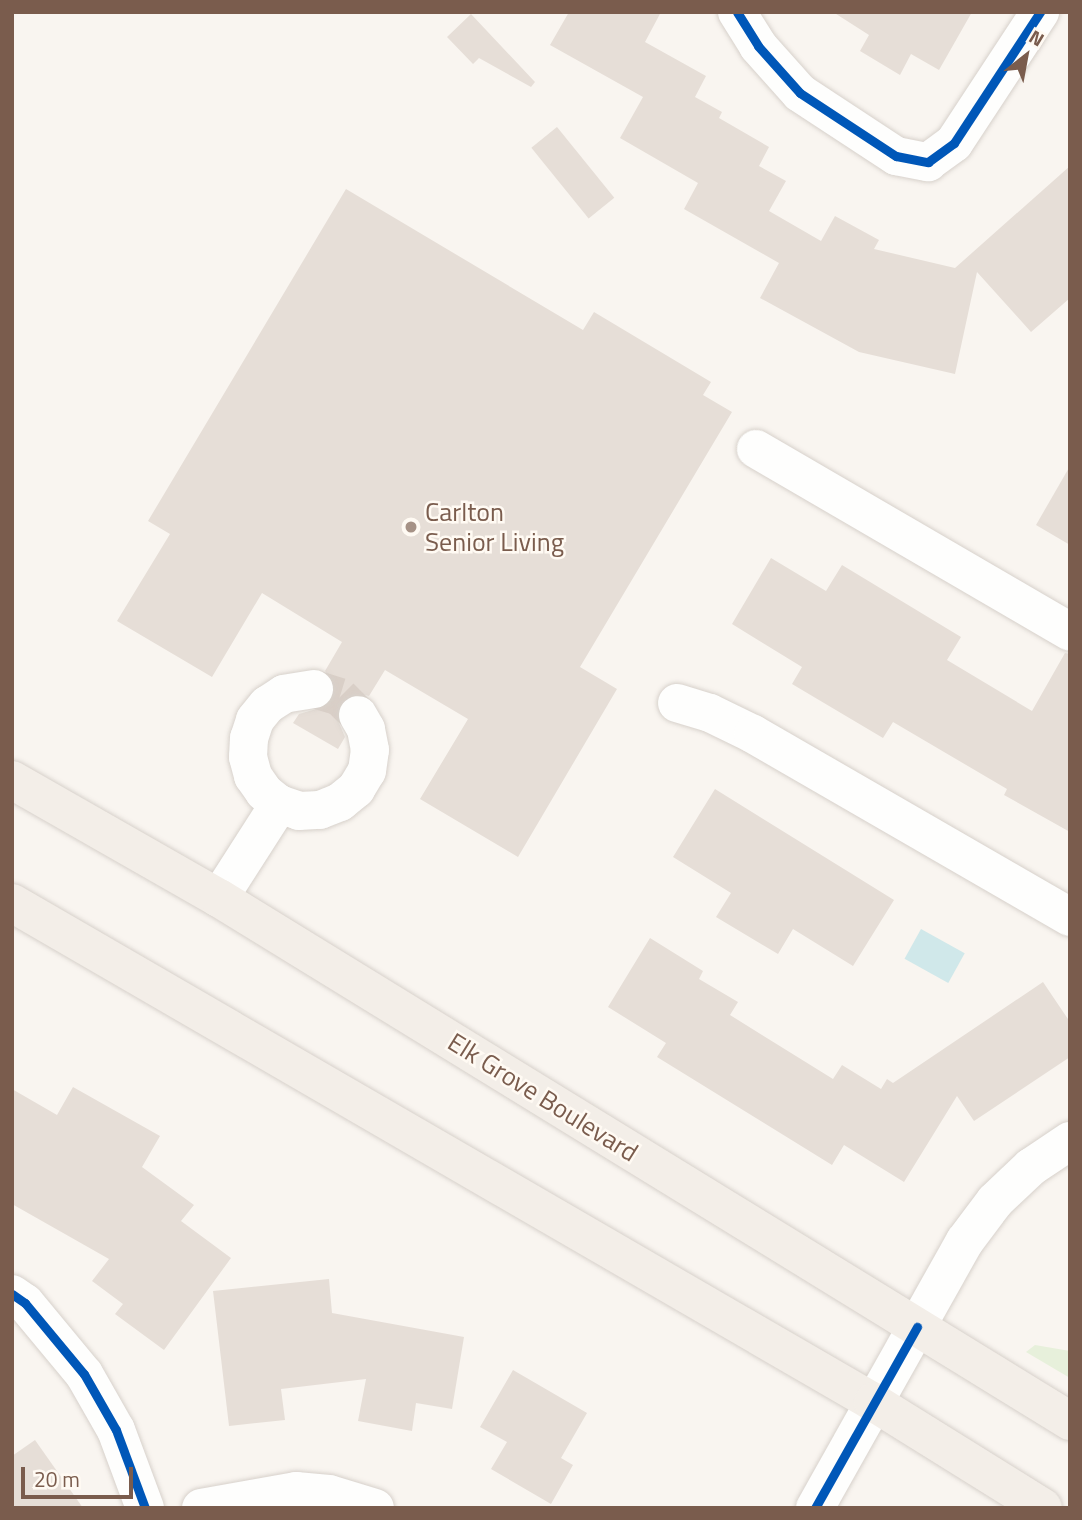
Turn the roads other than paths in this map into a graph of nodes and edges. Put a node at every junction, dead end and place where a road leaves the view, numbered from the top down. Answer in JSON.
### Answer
{"nodes":[{"id":1,"x":737,"y":12,"type":"edge"},
{"id":2,"x":1040,"y":12,"type":"edge"},
{"id":3,"x":756,"y":449,"type":"dead end"},
{"id":4,"x":1070,"y":632,"type":"edge"},
{"id":5,"x":314,"y":689,"type":"tunnel mouth"},
{"id":6,"x":677,"y":703,"type":"dead end"},
{"id":7,"x":358,"y":715,"type":"tunnel mouth"},
{"id":8,"x":12,"y":780,"type":"edge"},
{"id":9,"x":279,"y":804,"type":"junction"},
{"id":10,"x":219,"y":898,"type":"junction"},
{"id":11,"x":12,"y":903,"type":"edge"},
{"id":12,"x":1070,"y":917,"type":"edge"},
{"id":13,"x":1070,"y":1141,"type":"edge"},
{"id":14,"x":12,"y":1294,"type":"edge"},
{"id":15,"x":917,"y":1328,"type":"junction"},
{"id":16,"x":873,"y":1402,"type":"junction"},
{"id":17,"x":1070,"y":1421,"type":"edge"},
{"id":18,"x":145,"y":1508,"type":"edge"},
{"id":19,"x":201,"y":1508,"type":"edge"},
{"id":20,"x":375,"y":1508,"type":"edge"},
{"id":21,"x":815,"y":1508,"type":"edge"},
{"id":22,"x":1043,"y":1508,"type":"edge"}],
"edges":[{"from":1,"to":2,"type":"street"},
{"from":3,"to":4,"type":"street"},
{"from":5,"to":9,"type":"street"},
{"from":6,"to":12,"type":"street"},
{"from":7,"to":9,"type":"street"},
{"from":8,"to":10,"type":"main road","name":"Elk Grove Boulevard"},
{"from":9,"to":10,"type":"street"},
{"from":10,"to":15,"type":"main road","name":"Elk Grove Boulevard"},
{"from":11,"to":16,"type":"main road"},
{"from":13,"to":15,"type":"street"},
{"from":14,"to":18,"type":"street"},
{"from":15,"to":16,"type":"street"},
{"from":15,"to":17,"type":"main road","name":"Elk Grove Boulevard"},
{"from":16,"to":21,"type":"street"},
{"from":16,"to":22,"type":"main road"},
{"from":19,"to":20,"type":"street"}]}
